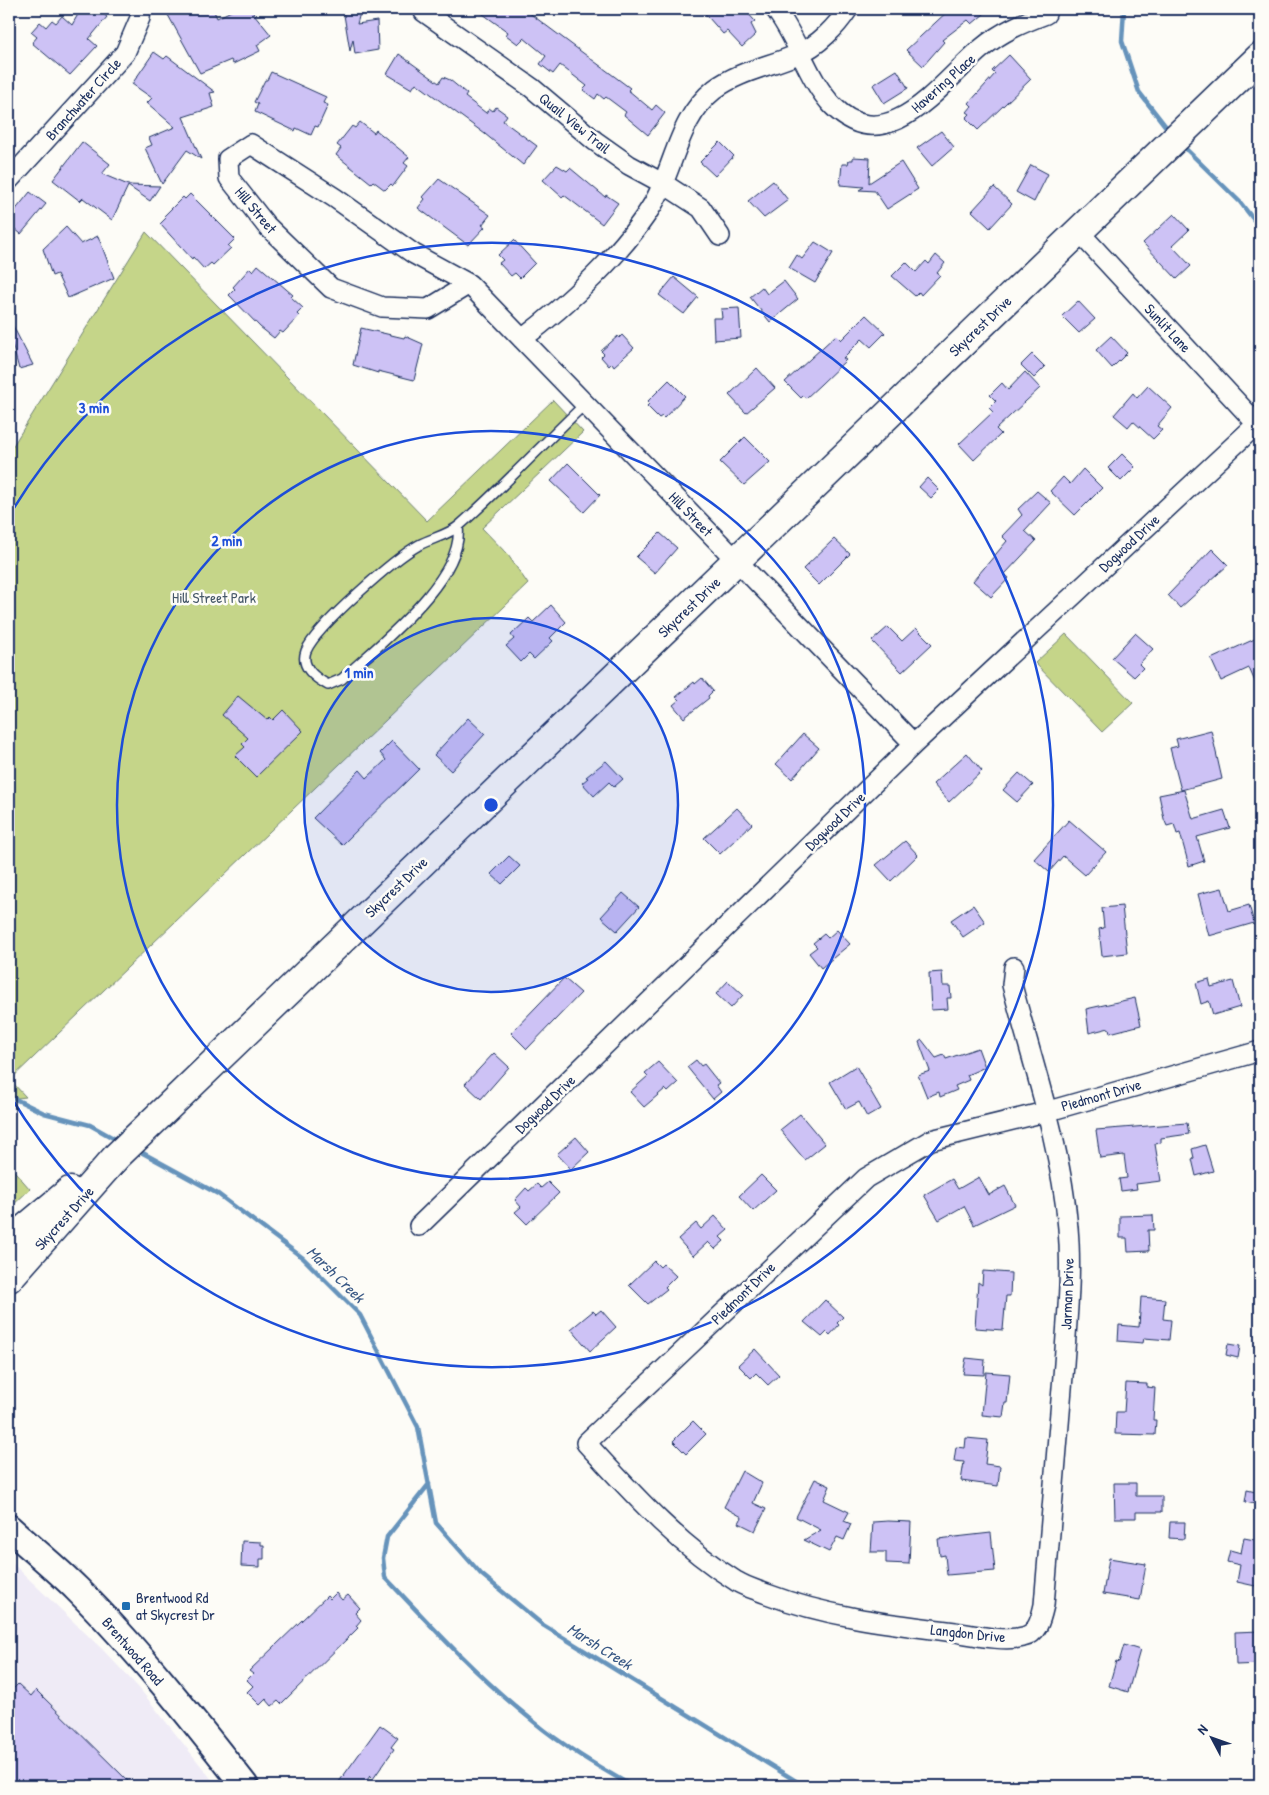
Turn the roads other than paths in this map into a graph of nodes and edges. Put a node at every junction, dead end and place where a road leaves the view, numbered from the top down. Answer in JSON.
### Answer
{"nodes":[{"id":1,"x":140,"y":9,"type":"edge"},
{"id":2,"x":775,"y":9,"type":"edge"},
{"id":3,"x":848,"y":9,"type":"edge"},
{"id":4,"x":424,"y":12,"type":"dead end"},
{"id":5,"x":1046,"y":14,"type":"dead end"},
{"id":6,"x":800,"y":53,"type":"junction"},
{"id":7,"x":1260,"y":57,"type":"edge"},
{"id":8,"x":9,"y":180,"type":"edge"},
{"id":9,"x":664,"y":184,"type":"junction"},
{"id":10,"x":1079,"y":232,"type":"junction"},
{"id":11,"x":720,"y":236,"type":"dead end"},
{"id":12,"x":469,"y":284,"type":"junction"},
{"id":13,"x":522,"y":339,"type":"junction"},
{"id":14,"x":584,"y":404,"type":"junction"},
{"id":15,"x":1257,"y":424,"type":"joint"},
{"id":16,"x":458,"y":527,"type":"junction"},
{"id":17,"x":736,"y":561,"type":"junction"},
{"id":18,"x":914,"y":744,"type":"junction"},
{"id":19,"x":1014,"y":967,"type":"dead end"},
{"id":20,"x":1260,"y":1051,"type":"edge"},
{"id":21,"x":1045,"y":1112,"type":"junction"},
{"id":22,"x":117,"y":1156,"type":"junction"},
{"id":23,"x":419,"y":1226,"type":"dead end"},
{"id":24,"x":9,"y":1242,"type":"edge"},
{"id":25,"x":9,"y":1278,"type":"edge"},
{"id":26,"x":9,"y":1528,"type":"edge"},
{"id":27,"x":893,"y":1624,"type":"joint"},
{"id":28,"x":1039,"y":1626,"type":"joint"},
{"id":29,"x":245,"y":1786,"type":"edge"}],
"edges":[{"from":1,"to":8,"type":"street","name":"Branchwater Circle"},
{"from":2,"to":6,"type":"street","name":"Havering Place"},
{"from":3,"to":6,"type":"street"},
{"from":4,"to":9,"type":"street","name":"Quail View Trail"},
{"from":5,"to":6,"type":"street","name":"Havering Place"},
{"from":6,"to":9,"type":"street"},
{"from":7,"to":10,"type":"main road","name":"Skycrest Drive"},
{"from":9,"to":11,"type":"street","name":"Quail View Trail"},
{"from":9,"to":13,"type":"street"},
{"from":10,"to":15,"type":"street","name":"Sunlit Lane"},
{"from":10,"to":17,"type":"main road","name":"Skycrest Drive"},
{"from":12,"to":12,"type":"street","name":"Hill Street"},
{"from":12,"to":13,"type":"street","name":"Hill Street"},
{"from":13,"to":14,"type":"street","name":"Hill Street"},
{"from":14,"to":16,"type":"lane"},
{"from":14,"to":17,"type":"street","name":"Hill Street"},
{"from":15,"to":18,"type":"street","name":"Dogwood Drive"},
{"from":16,"to":16,"type":"lane"},
{"from":17,"to":18,"type":"street","name":"Hill Street"},
{"from":17,"to":22,"type":"main road","name":"Skycrest Drive"},
{"from":18,"to":23,"type":"street","name":"Dogwood Drive"},
{"from":19,"to":21,"type":"street","name":"Jarman Drive"},
{"from":20,"to":21,"type":"street","name":"Piedmont Drive"},
{"from":21,"to":27,"type":"street","name":"Piedmont Drive"},
{"from":21,"to":28,"type":"street","name":"Jarman Drive"},
{"from":22,"to":24,"type":"main road","name":"Skycrest Drive"},
{"from":22,"to":25,"type":"main road","name":"Skycrest Drive"},
{"from":26,"to":29,"type":"main road","name":"Brentwood Road"},
{"from":27,"to":28,"type":"street","name":"Langdon Drive"}]}
